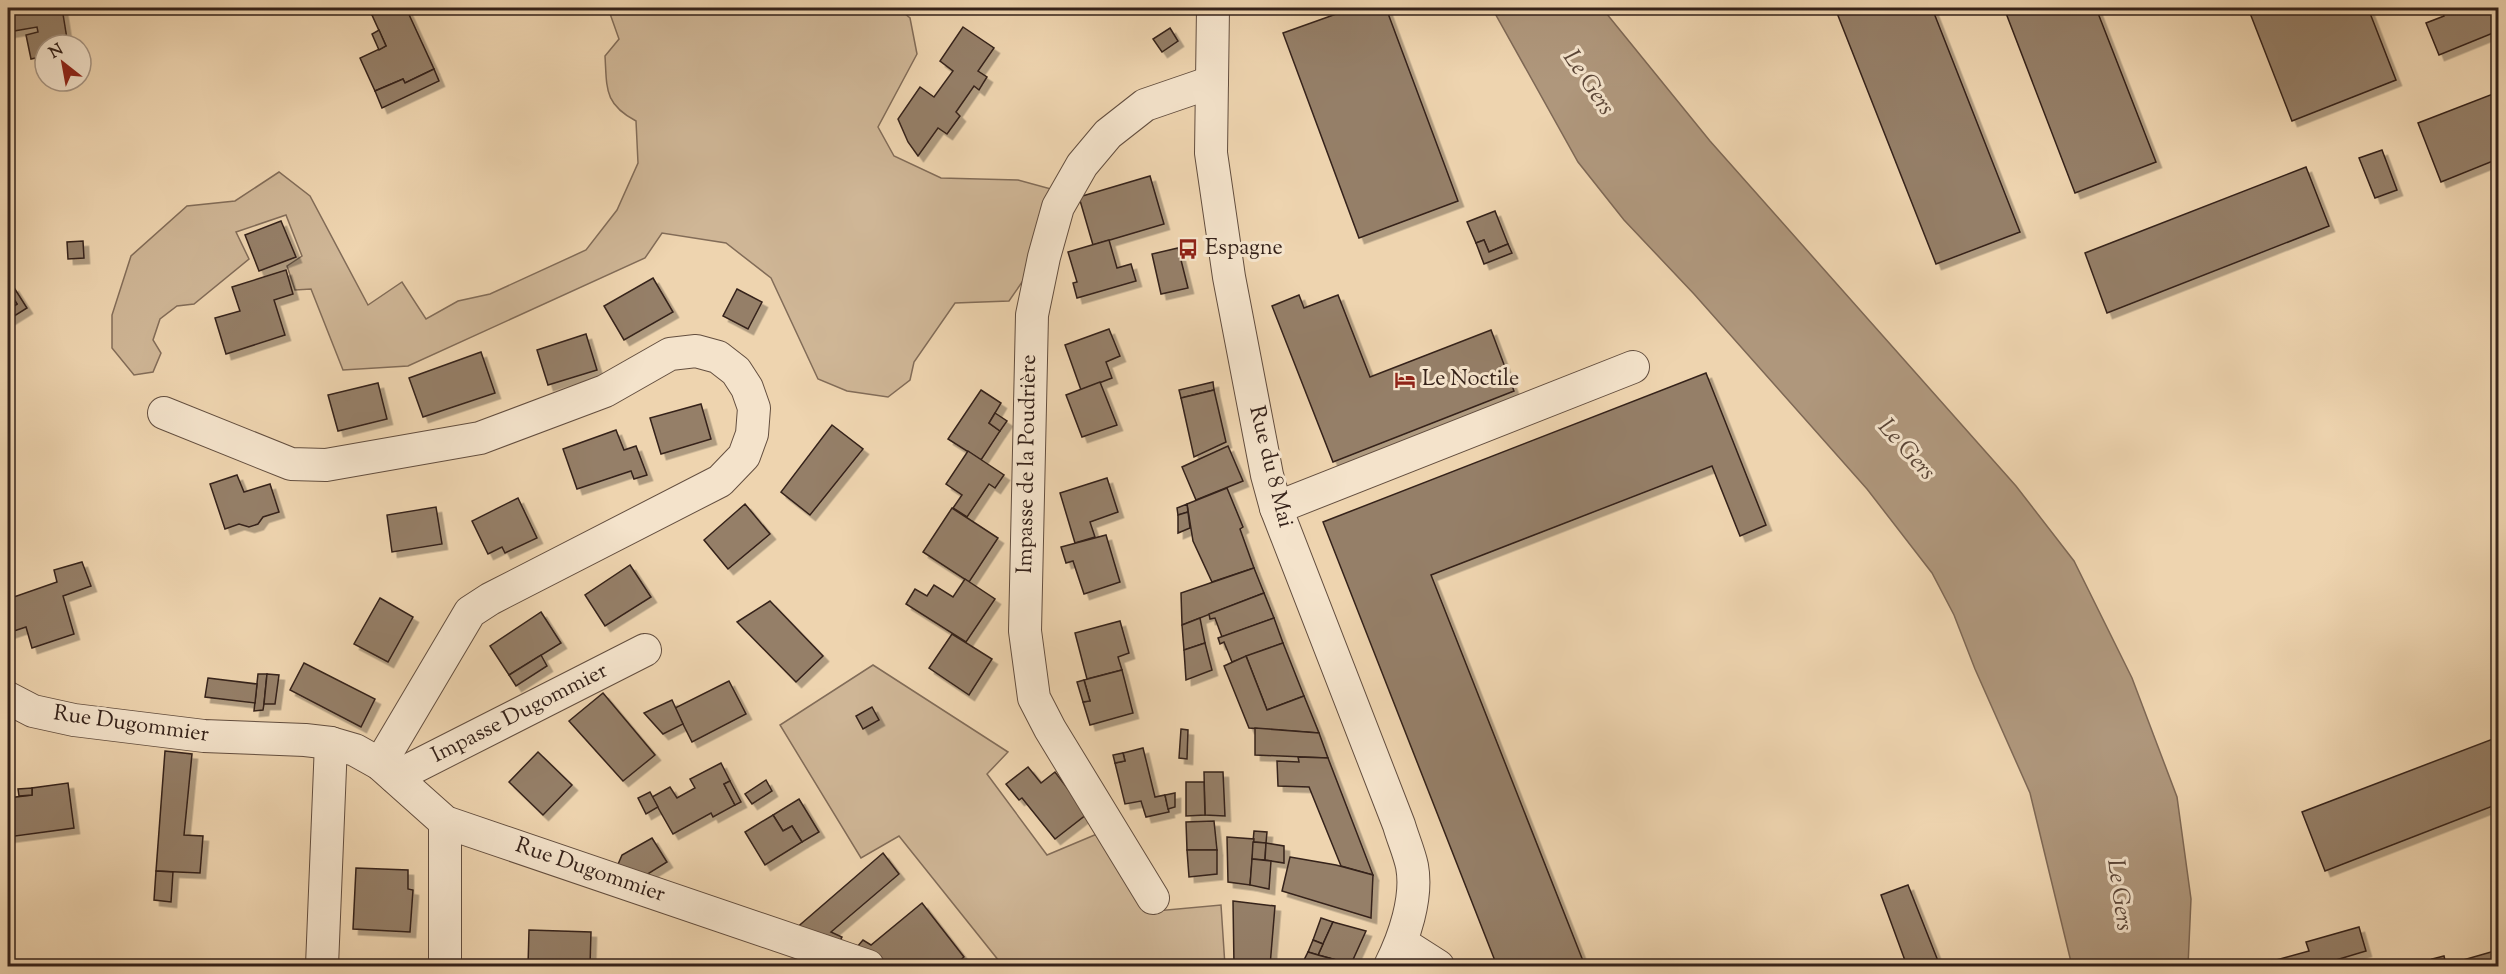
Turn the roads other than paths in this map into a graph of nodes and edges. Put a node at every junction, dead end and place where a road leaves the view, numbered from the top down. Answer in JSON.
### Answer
{"nodes":[{"id":1,"x":1213,"y":8,"type":"edge"},
{"id":2,"x":1212,"y":82,"type":"junction"},
{"id":3,"x":1633,"y":367,"type":"dead end"},
{"id":4,"x":164,"y":413,"type":"dead end"},
{"id":5,"x":1276,"y":508,"type":"junction"},
{"id":6,"x":645,"y":650,"type":"dead end"},
{"id":7,"x":8,"y":698,"type":"edge"},
{"id":8,"x":330,"y":743,"type":"junction"},
{"id":9,"x":387,"y":770,"type":"junction"},
{"id":10,"x":445,"y":822,"type":"junction"},
{"id":11,"x":1153,"y":898,"type":"dead end"},
{"id":12,"x":1396,"y":955,"type":"edge"},
{"id":13,"x":322,"y":966,"type":"edge"},
{"id":14,"x":445,"y":966,"type":"edge"},
{"id":15,"x":868,"y":966,"type":"edge"},
{"id":16,"x":1438,"y":966,"type":"edge"}],
"edges":[{"from":1,"to":2,"type":"street","name":"Rue du 8 Mai"},
{"from":2,"to":5,"type":"street","name":"Rue du 8 Mai"},
{"from":2,"to":11,"type":"street","name":"Impasse de la Poudrière"},
{"from":3,"to":5,"type":"street"},
{"from":4,"to":9,"type":"street"},
{"from":5,"to":12,"type":"street","name":"Rue du 8 Mai"},
{"from":6,"to":9,"type":"street","name":"Impasse Dugommier"},
{"from":7,"to":8,"type":"street","name":"Rue Dugommier"},
{"from":8,"to":9,"type":"street","name":"Rue Dugommier"},
{"from":8,"to":13,"type":"street"},
{"from":9,"to":10,"type":"street","name":"Rue Dugommier"},
{"from":10,"to":14,"type":"street"},
{"from":10,"to":15,"type":"street","name":"Rue Dugommier"},
{"from":12,"to":16,"type":"street"}]}
